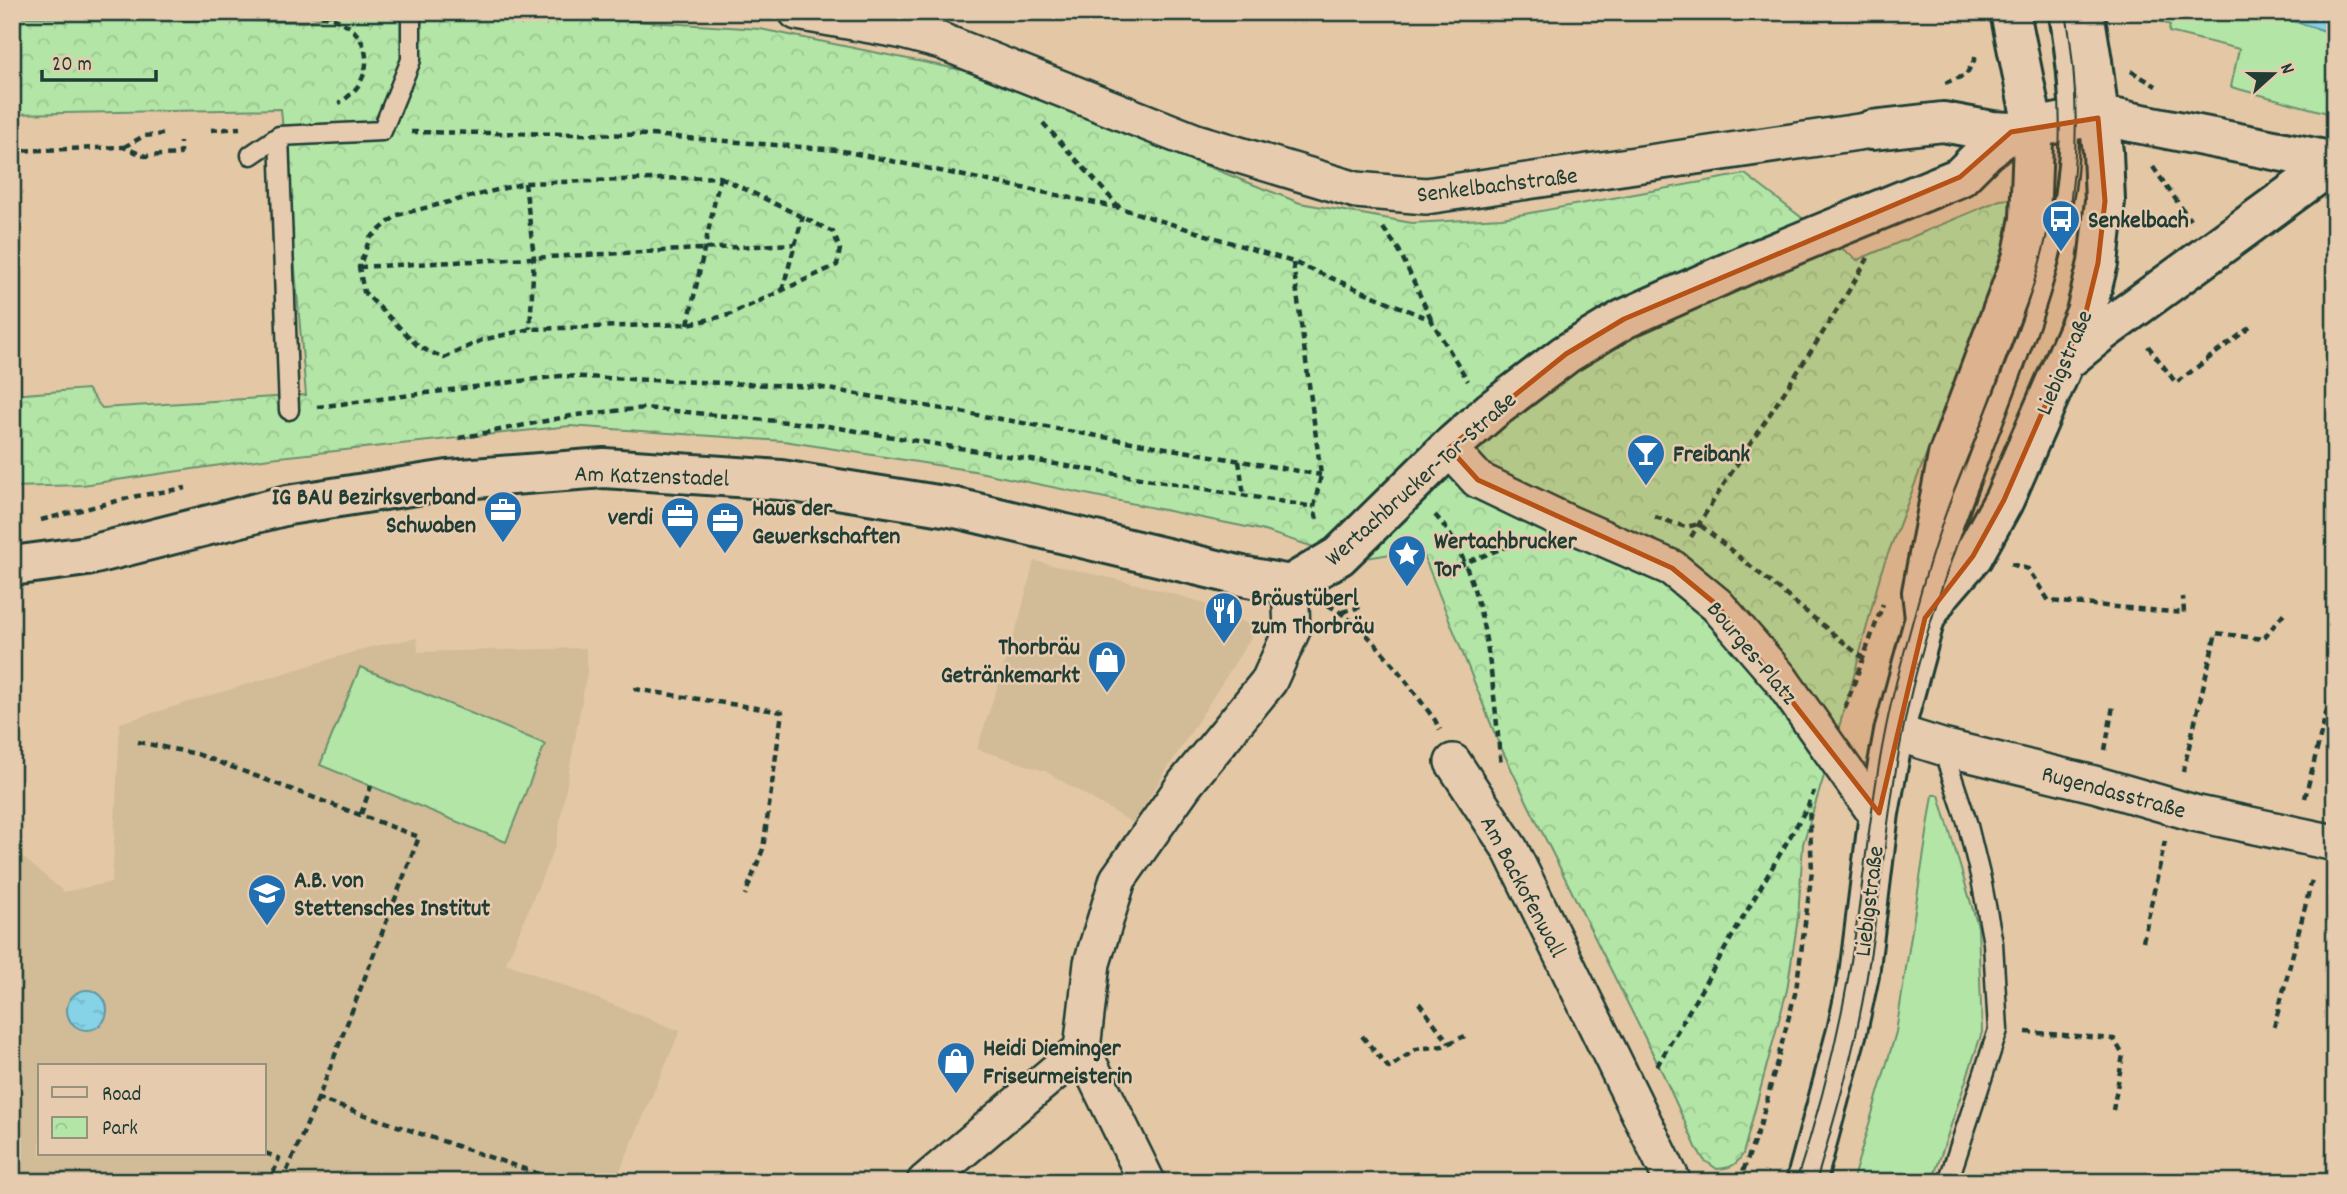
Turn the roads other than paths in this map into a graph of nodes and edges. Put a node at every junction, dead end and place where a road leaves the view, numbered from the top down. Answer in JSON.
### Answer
{"nodes":[{"id":1,"x":411,"y":12,"type":"edge"},
{"id":2,"x":797,"y":12,"type":"edge"},
{"id":3,"x":2010,"y":12,"type":"edge"},
{"id":4,"x":2058,"y":12,"type":"edge"},
{"id":5,"x":2084,"y":12,"type":"edge"},
{"id":6,"x":2083,"y":120,"type":"junction"},
{"id":7,"x":1872,"y":130,"type":"joint"},
{"id":8,"x":2021,"y":130,"type":"junction"},
{"id":9,"x":279,"y":136,"type":"junction"},
{"id":10,"x":1976,"y":141,"type":"junction"},
{"id":11,"x":251,"y":155,"type":"dead end"},
{"id":12,"x":2335,"y":162,"type":"edge"},
{"id":13,"x":2066,"y":362,"type":"junction"},
{"id":14,"x":289,"y":410,"type":"road end"},
{"id":15,"x":1449,"y":448,"type":"junction"},
{"id":16,"x":12,"y":566,"type":"edge"},
{"id":17,"x":1290,"y":585,"type":"junction"},
{"id":18,"x":1924,"y":618,"type":"junction"},
{"id":19,"x":1894,"y":732,"type":"junction"},
{"id":20,"x":1941,"y":747,"type":"junction"},
{"id":21,"x":1453,"y":762,"type":"road end"},
{"id":22,"x":1880,"y":813,"type":"junction"},
{"id":23,"x":2318,"y":840,"type":"edge"},
{"id":24,"x":1082,"y":1049,"type":"junction"},
{"id":25,"x":925,"y":1182,"type":"edge"},
{"id":26,"x":1147,"y":1182,"type":"edge"},
{"id":27,"x":1673,"y":1182,"type":"edge"},
{"id":28,"x":1807,"y":1182,"type":"edge"},
{"id":29,"x":1948,"y":1182,"type":"edge"}],
"edges":[{"from":1,"to":9,"type":"lane"},
{"from":2,"to":7,"type":"street","name":"Senkelbachstraße"},
{"from":3,"to":8,"type":"street","name":"Liebigstraße"},
{"from":4,"to":6,"type":"lane"},
{"from":5,"to":6,"type":"street","name":"Liebigstraße"},
{"from":6,"to":8,"type":"street"},
{"from":6,"to":12,"type":"street"},
{"from":6,"to":13,"type":"street","name":"Liebigstraße"},
{"from":6,"to":18,"type":"lane"},
{"from":7,"to":10,"type":"street","name":"Senkelbachstraße"},
{"from":8,"to":10,"type":"street","name":"Wertachbrucker-Tor-Straße"},
{"from":8,"to":18,"type":"street","name":"Liebigstraße"},
{"from":9,"to":11,"type":"lane"},
{"from":9,"to":14,"type":"lane"},
{"from":10,"to":15,"type":"street","name":"Wertachbrucker-Tor-Straße"},
{"from":12,"to":13,"type":"street"},
{"from":13,"to":18,"type":"street","name":"Liebigstraße"},
{"from":15,"to":17,"type":"street","name":"Wertachbrucker-Tor-Straße"},
{"from":15,"to":22,"type":"street","name":"Bourges-Platz"},
{"from":16,"to":17,"type":"street","name":"Am Katzenstadel"},
{"from":17,"to":24,"type":"street"},
{"from":18,"to":19,"type":"street","name":"Liebigstraße"},
{"from":19,"to":20,"type":"street","name":"Rugendasstraße"},
{"from":19,"to":22,"type":"street","name":"Liebigstraße"},
{"from":20,"to":23,"type":"street","name":"Rugendasstraße"},
{"from":20,"to":29,"type":"lane"},
{"from":21,"to":27,"type":"street","name":"Am Backofenwall"},
{"from":22,"to":28,"type":"street","name":"Liebigstraße"},
{"from":24,"to":25,"type":"street"},
{"from":24,"to":26,"type":"street"}]}
